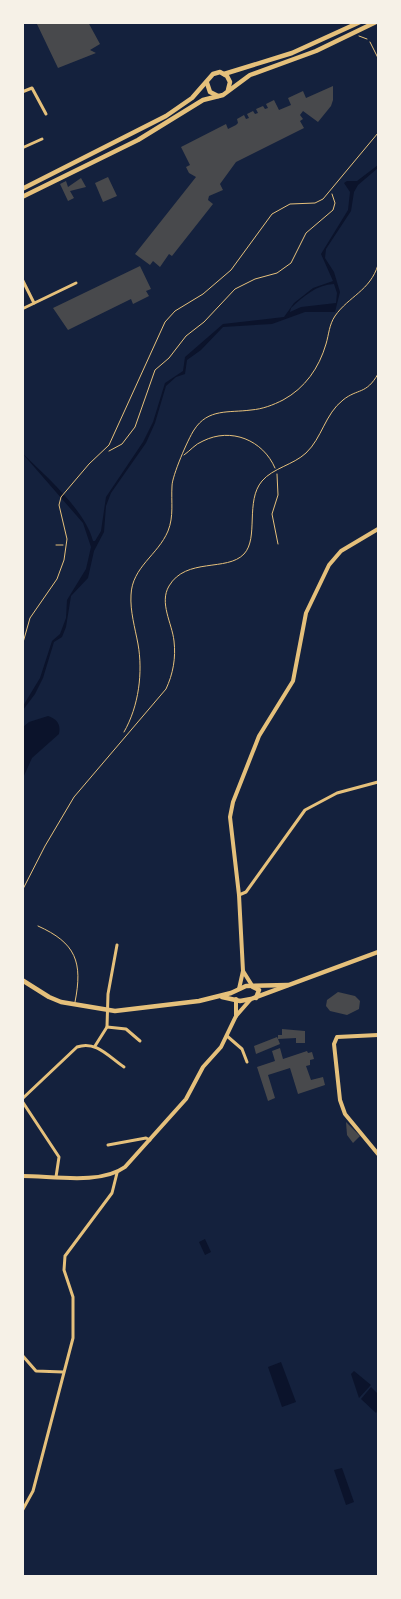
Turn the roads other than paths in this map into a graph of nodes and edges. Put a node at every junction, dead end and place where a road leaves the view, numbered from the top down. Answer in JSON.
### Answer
{"nodes":[{"id":1,"x":360,"y":22,"type":"edge"},
{"id":2,"x":376,"y":22,"type":"edge"},
{"id":3,"x":370,"y":42,"type":"dead end"},
{"id":4,"x":378,"y":58,"type":"edge"},
{"id":5,"x":224,"y":74,"type":"junction"},
{"id":6,"x":207,"y":83,"type":"junction"},
{"id":7,"x":228,"y":91,"type":"junction"},
{"id":8,"x":22,"y":92,"type":"edge"},
{"id":9,"x":220,"y":96,"type":"junction"},
{"id":10,"x":46,"y":114,"type":"dead end"},
{"id":11,"x":378,"y":133,"type":"edge"},
{"id":12,"x":42,"y":139,"type":"dead end"},
{"id":13,"x":22,"y":148,"type":"edge"},
{"id":14,"x":22,"y":189,"type":"edge"},
{"id":15,"x":22,"y":197,"type":"edge"},
{"id":16,"x":22,"y":279,"type":"edge"},
{"id":17,"x":76,"y":283,"type":"dead end"},
{"id":18,"x":34,"y":303,"type":"junction"},
{"id":19,"x":22,"y":309,"type":"edge"},
{"id":20,"x":378,"y":374,"type":"edge"},
{"id":21,"x":378,"y":529,"type":"edge"},
{"id":22,"x":22,"y":646,"type":"edge"},
{"id":23,"x":378,"y":782,"type":"edge"},
{"id":24,"x":22,"y":891,"type":"edge"},
{"id":25,"x":239,"y":895,"type":"junction"},
{"id":26,"x":38,"y":926,"type":"dead end"},
{"id":27,"x":117,"y":945,"type":"dead end"},
{"id":28,"x":378,"y":952,"type":"edge"},
{"id":29,"x":243,"y":971,"type":"junction"},
{"id":30,"x":22,"y":980,"type":"edge"},
{"id":31,"x":288,"y":985,"type":"junction"},
{"id":32,"x":253,"y":987,"type":"junction"},
{"id":33,"x":237,"y":990,"type":"junction"},
{"id":34,"x":219,"y":997,"type":"junction"},
{"id":35,"x":256,"y":998,"type":"junction"},
{"id":36,"x":236,"y":999,"type":"junction"},
{"id":37,"x":250,"y":1000,"type":"junction"},
{"id":38,"x":74,"y":1005,"type":"junction"},
{"id":39,"x":107,"y":1011,"type":"junction"},
{"id":40,"x":236,"y":1016,"type":"junction"},
{"id":41,"x":107,"y":1027,"type":"junction"},
{"id":42,"x":378,"y":1035,"type":"edge"},
{"id":43,"x":226,"y":1036,"type":"junction"},
{"id":44,"x":140,"y":1041,"type":"dead end"},
{"id":45,"x":95,"y":1046,"type":"junction"},
{"id":46,"x":247,"y":1062,"type":"dead end"},
{"id":47,"x":124,"y":1067,"type":"dead end"},
{"id":48,"x":22,"y":1100,"type":"edge"},
{"id":49,"x":150,"y":1140,"type":"junction"},
{"id":50,"x":108,"y":1145,"type":"dead end"},
{"id":51,"x":378,"y":1154,"type":"edge"},
{"id":52,"x":117,"y":1173,"type":"junction"},
{"id":53,"x":22,"y":1176,"type":"edge"},
{"id":54,"x":56,"y":1176,"type":"junction"},
{"id":55,"x":22,"y":1355,"type":"edge"},
{"id":56,"x":63,"y":1372,"type":"junction"},
{"id":57,"x":22,"y":1511,"type":"edge"}],
"edges":[{"from":1,"to":5,"type":"main road"},
{"from":2,"to":7,"type":"main road"},
{"from":3,"to":4,"type":"lane"},
{"from":5,"to":6,"type":"main road"},
{"from":5,"to":7,"type":"main road"},
{"from":6,"to":9,"type":"main road"},
{"from":6,"to":14,"type":"main road"},
{"from":7,"to":9,"type":"main road"},
{"from":8,"to":10,"type":"street"},
{"from":9,"to":15,"type":"main road"},
{"from":11,"to":22,"type":"lane"},
{"from":12,"to":13,"type":"street"},
{"from":16,"to":18,"type":"street"},
{"from":17,"to":18,"type":"street"},
{"from":18,"to":19,"type":"street"},
{"from":20,"to":24,"type":"lane"},
{"from":21,"to":25,"type":"street"},
{"from":23,"to":25,"type":"street"},
{"from":25,"to":29,"type":"street"},
{"from":26,"to":38,"type":"lane"},
{"from":27,"to":39,"type":"street"},
{"from":28,"to":31,"type":"main road"},
{"from":29,"to":32,"type":"street"},
{"from":29,"to":33,"type":"street"},
{"from":30,"to":38,"type":"main road"},
{"from":31,"to":32,"type":"main road"},
{"from":31,"to":35,"type":"main road"},
{"from":32,"to":33,"type":"main road"},
{"from":32,"to":35,"type":"main road"},
{"from":33,"to":34,"type":"main road"},
{"from":33,"to":36,"type":"main road"},
{"from":34,"to":36,"type":"main road"},
{"from":34,"to":39,"type":"main road"},
{"from":35,"to":37,"type":"main road"},
{"from":36,"to":37,"type":"main road"},
{"from":36,"to":40,"type":"street"},
{"from":37,"to":40,"type":"street"},
{"from":38,"to":39,"type":"main road"},
{"from":39,"to":41,"type":"street"},
{"from":40,"to":43,"type":"street"},
{"from":41,"to":44,"type":"street"},
{"from":41,"to":45,"type":"street"},
{"from":42,"to":51,"type":"street"},
{"from":43,"to":46,"type":"street"},
{"from":43,"to":49,"type":"street"},
{"from":45,"to":47,"type":"street"},
{"from":45,"to":48,"type":"street"},
{"from":48,"to":54,"type":"street"},
{"from":49,"to":50,"type":"street"},
{"from":49,"to":52,"type":"street"},
{"from":52,"to":54,"type":"street"},
{"from":52,"to":56,"type":"street"},
{"from":53,"to":54,"type":"street"},
{"from":55,"to":56,"type":"street"},
{"from":56,"to":57,"type":"street"}]}
